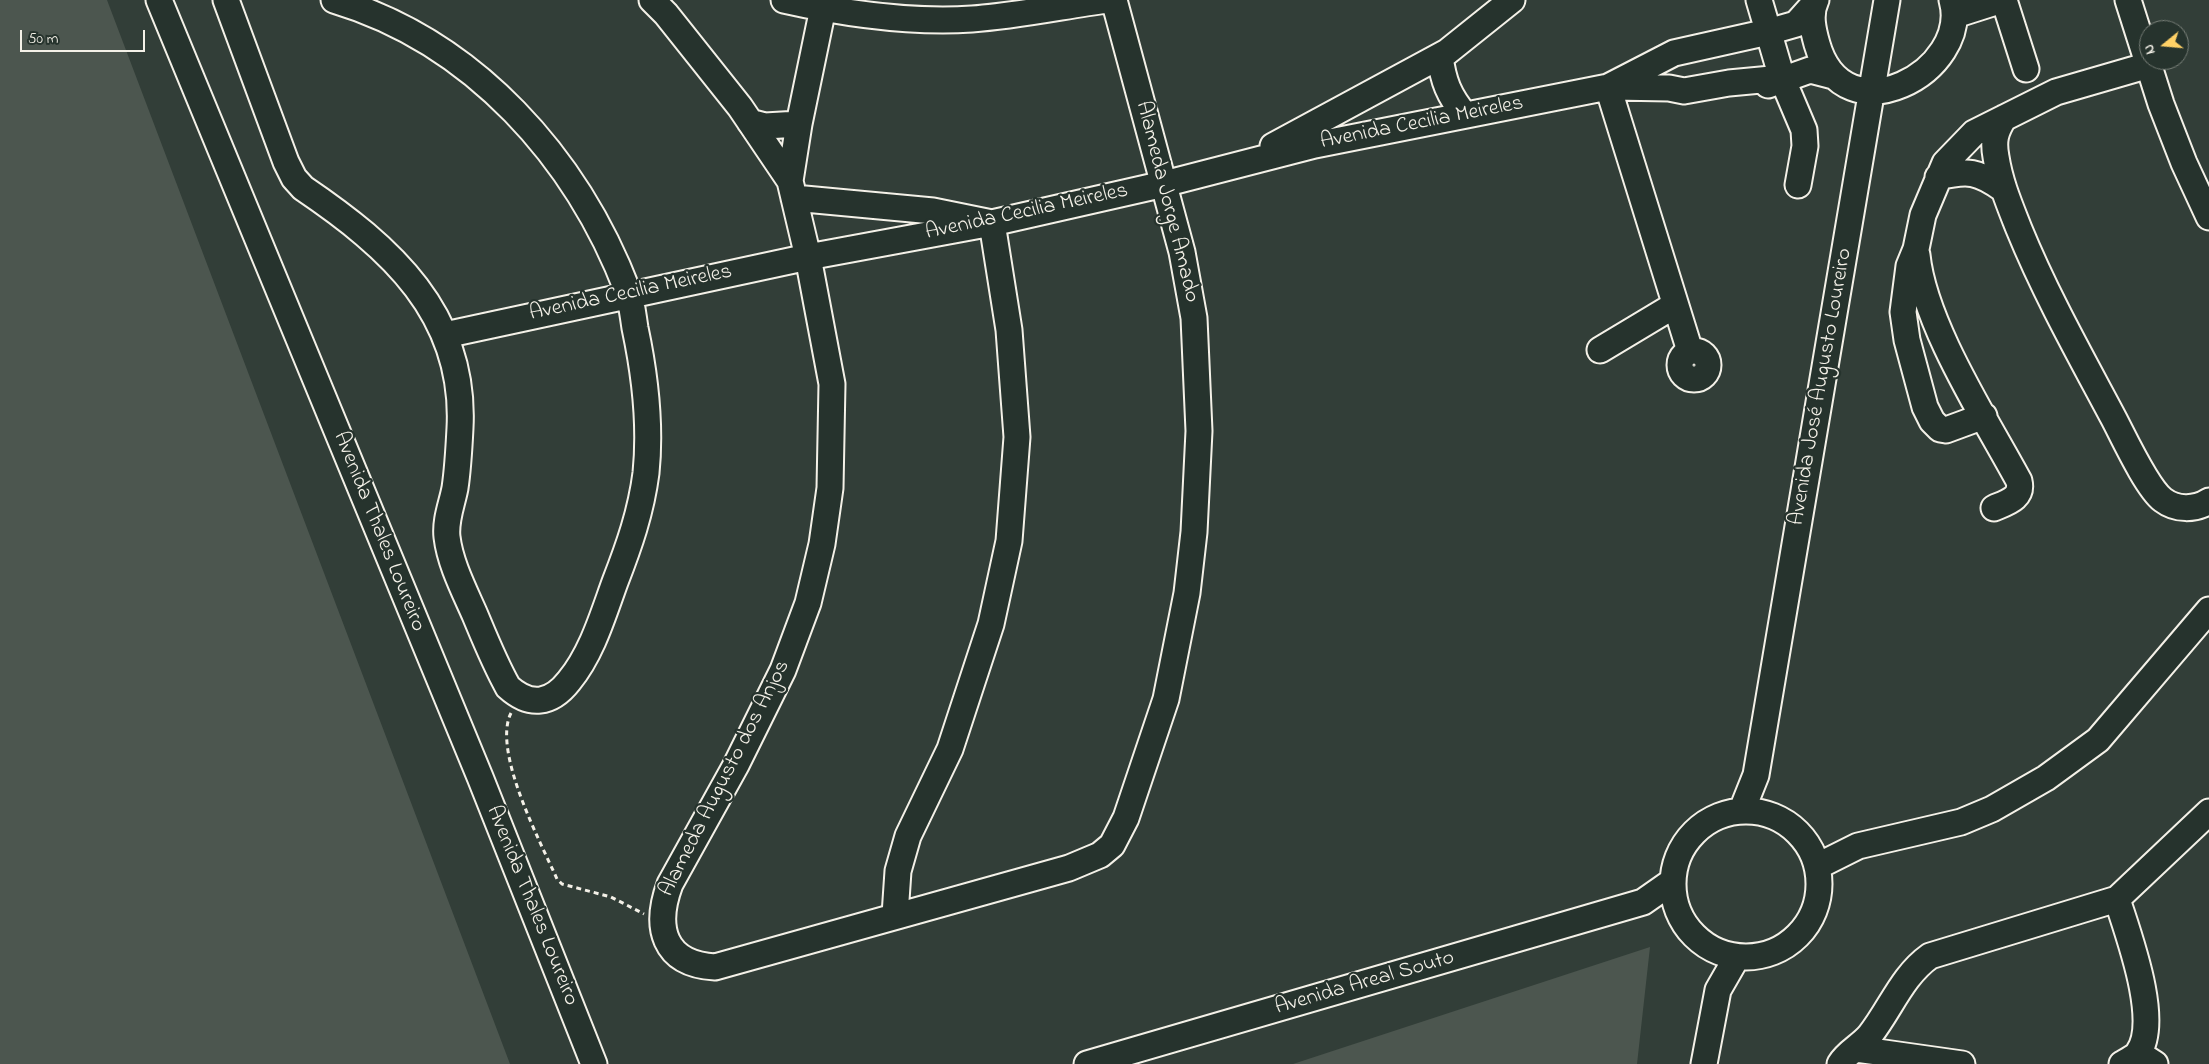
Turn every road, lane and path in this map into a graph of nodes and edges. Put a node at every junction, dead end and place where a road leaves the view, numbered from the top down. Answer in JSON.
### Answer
{"nodes":[{"id":1,"x":160,"y":0,"type":"edge"},
{"id":2,"x":226,"y":0,"type":"edge"},
{"id":3,"x":334,"y":0,"type":"edge"},
{"id":4,"x":784,"y":0,"type":"edge"},
{"id":5,"x":1108,"y":0,"type":"edge"},
{"id":6,"x":1114,"y":0,"type":"edge"},
{"id":7,"x":1512,"y":0,"type":"edge"},
{"id":8,"x":1759,"y":0,"type":"edge"},
{"id":9,"x":1887,"y":0,"type":"edge"},
{"id":10,"x":2003,"y":0,"type":"edge"},
{"id":11,"x":2128,"y":0,"type":"edge"},
{"id":12,"x":1815,"y":2,"type":"edge"},
{"id":13,"x":666,"y":5,"type":"edge"},
{"id":14,"x":823,"y":8,"type":"junction"},
{"id":15,"x":1953,"y":8,"type":"edge"},
{"id":16,"x":1768,"y":32,"type":"junction"},
{"id":17,"x":2139,"y":34,"type":"edge"},
{"id":18,"x":1440,"y":56,"type":"junction"},
{"id":19,"x":1725,"y":64,"type":"junction"},
{"id":20,"x":2139,"y":68,"type":"edge"},
{"id":21,"x":2026,"y":69,"type":"dead end"},
{"id":22,"x":2151,"y":70,"type":"edge"},
{"id":23,"x":1833,"y":76,"type":"junction"},
{"id":24,"x":1782,"y":78,"type":"junction"},
{"id":25,"x":1608,"y":87,"type":"junction"},
{"id":26,"x":1873,"y":92,"type":"junction"},
{"id":27,"x":1465,"y":115,"type":"junction"},
{"id":28,"x":2004,"y":118,"type":"junction"},
{"id":29,"x":750,"y":122,"type":"junction"},
{"id":30,"x":799,"y":124,"type":"junction"},
{"id":31,"x":1237,"y":165,"type":"junction"},
{"id":32,"x":1938,"y":177,"type":"junction"},
{"id":33,"x":1164,"y":184,"type":"junction"},
{"id":34,"x":1798,"y":184,"type":"dead end"},
{"id":35,"x":2003,"y":189,"type":"junction"},
{"id":36,"x":792,"y":190,"type":"junction"},
{"id":37,"x":2209,"y":217,"type":"edge"},
{"id":38,"x":992,"y":223,"type":"junction"},
{"id":39,"x":1916,"y":249,"type":"junction"},
{"id":40,"x":808,"y":257,"type":"junction"},
{"id":41,"x":629,"y":294,"type":"junction"},
{"id":42,"x":1676,"y":305,"type":"junction"},
{"id":43,"x":445,"y":334,"type":"junction"},
{"id":44,"x":1600,"y":350,"type":"dead end"},
{"id":45,"x":1690,"y":351,"type":"dead end"},
{"id":46,"x":1984,"y":416,"type":"junction"},
{"id":47,"x":2209,"y":501,"type":"edge"},
{"id":48,"x":1994,"y":508,"type":"dead end"},
{"id":49,"x":2209,"y":610,"type":"edge"},
{"id":50,"x":519,"y":697,"type":"junction"},
{"id":51,"x":1756,"y":775,"type":"junction"},
{"id":52,"x":1742,"y":810,"type":"junction"},
{"id":53,"x":2209,"y":812,"type":"edge"},
{"id":54,"x":1771,"y":814,"type":"junction"},
{"id":55,"x":1112,"y":845,"type":"joint"},
{"id":56,"x":1813,"y":855,"type":"junction"},
{"id":57,"x":1673,"y":881,"type":"junction"},
{"id":58,"x":2118,"y":899,"type":"junction"},
{"id":59,"x":1644,"y":902,"type":"junction"},
{"id":60,"x":1677,"y":908,"type":"junction"},
{"id":61,"x":895,"y":915,"type":"junction"},
{"id":62,"x":661,"y":926,"type":"junction"},
{"id":63,"x":1711,"y":948,"type":"junction"},
{"id":64,"x":1738,"y":957,"type":"junction"},
{"id":65,"x":1718,"y":990,"type":"junction"},
{"id":66,"x":1848,"y":1057,"type":"edge"},
{"id":67,"x":2138,"y":1060,"type":"edge"},
{"id":68,"x":594,"y":1064,"type":"edge"},
{"id":69,"x":1087,"y":1064,"type":"edge"},
{"id":70,"x":1704,"y":1064,"type":"edge"},
{"id":71,"x":1962,"y":1064,"type":"edge"}],
"edges":[{"from":1,"to":68,"type":"street","name":"Avenida Thales Loureiro"},
{"from":2,"to":43,"type":"street"},
{"from":3,"to":41,"type":"street"},
{"from":4,"to":14,"type":"street"},
{"from":5,"to":14,"type":"street"},
{"from":6,"to":33,"type":"street","name":"Alameda Jorge Amado"},
{"from":7,"to":18,"type":"street"},
{"from":8,"to":16,"type":"street"},
{"from":9,"to":26,"type":"street","name":"Avenida José Augusto Loureiro"},
{"from":10,"to":15,"type":"street"},
{"from":10,"to":21,"type":"street"},
{"from":11,"to":17,"type":"street"},
{"from":12,"to":16,"type":"street"},
{"from":12,"to":23,"type":"street"},
{"from":13,"to":29,"type":"street","name":"Alameda Augusto dos Anjos"},
{"from":14,"to":30,"type":"street","name":"Alameda Augusto dos Anjos"},
{"from":15,"to":26,"type":"street"},
{"from":16,"to":19,"type":"street"},
{"from":16,"to":24,"type":"street"},
{"from":18,"to":27,"type":"street"},
{"from":18,"to":31,"type":"street"},
{"from":19,"to":24,"type":"street"},
{"from":19,"to":25,"type":"street","name":"Avenida Cecilia Meireles"},
{"from":19,"to":25,"type":"street","name":"Avenida Cecilia Meireles"},
{"from":20,"to":28,"type":"street"},
{"from":22,"to":37,"type":"street"},
{"from":23,"to":24,"type":"street"},
{"from":23,"to":26,"type":"street"},
{"from":24,"to":34,"type":"street"},
{"from":25,"to":27,"type":"street","name":"Avenida Cecilia Meireles"},
{"from":25,"to":42,"type":"street"},
{"from":26,"to":51,"type":"street","name":"Avenida José Augusto Loureiro"},
{"from":27,"to":31,"type":"street","name":"Avenida Cecilia Meireles"},
{"from":28,"to":32,"type":"street"},
{"from":28,"to":35,"type":"street"},
{"from":29,"to":30,"type":"street"},
{"from":29,"to":36,"type":"street","name":"Alameda Augusto dos Anjos"},
{"from":30,"to":36,"type":"street","name":"Alameda Augusto dos Anjos"},
{"from":31,"to":33,"type":"street","name":"Avenida Cecilia Meireles"},
{"from":32,"to":35,"type":"street"},
{"from":32,"to":39,"type":"street"},
{"from":33,"to":38,"type":"street","name":"Avenida Cecilia Meireles"},
{"from":33,"to":55,"type":"street","name":"Alameda Jorge Amado"},
{"from":35,"to":47,"type":"street"},
{"from":36,"to":38,"type":"street"},
{"from":36,"to":40,"type":"street","name":"Alameda Augusto dos Anjos"},
{"from":38,"to":40,"type":"street","name":"Avenida Cecilia Meireles"},
{"from":38,"to":61,"type":"street"},
{"from":39,"to":46,"type":"street"},
{"from":39,"to":46,"type":"street"},
{"from":40,"to":41,"type":"street","name":"Avenida Cecilia Meireles"},
{"from":40,"to":62,"type":"street","name":"Alameda Augusto dos Anjos"},
{"from":41,"to":43,"type":"street","name":"Avenida Cecilia Meireles"},
{"from":41,"to":50,"type":"street"},
{"from":42,"to":44,"type":"street"},
{"from":42,"to":45,"type":"street"},
{"from":43,"to":50,"type":"street"},
{"from":46,"to":48,"type":"street"},
{"from":49,"to":56,"type":"street"},
{"from":50,"to":62,"type":"path"},
{"from":51,"to":52,"type":"street","name":"Avenida José Augusto Loureiro"},
{"from":51,"to":54,"type":"street"},
{"from":52,"to":54,"type":"street"},
{"from":52,"to":57,"type":"street"},
{"from":53,"to":58,"type":"street"},
{"from":54,"to":56,"type":"street"},
{"from":55,"to":61,"type":"street","name":"Alameda Augusto dos Anjos"},
{"from":56,"to":64,"type":"street"},
{"from":57,"to":59,"type":"street","name":"Avenida Areal Souto"},
{"from":57,"to":60,"type":"street"},
{"from":58,"to":66,"type":"street"},
{"from":58,"to":67,"type":"street"},
{"from":59,"to":60,"type":"street","name":"Avenida Areal Souto"},
{"from":59,"to":69,"type":"street","name":"Avenida Areal Souto"},
{"from":60,"to":63,"type":"street"},
{"from":61,"to":62,"type":"street","name":"Alameda Augusto dos Anjos"},
{"from":63,"to":64,"type":"street"},
{"from":63,"to":65,"type":"street"},
{"from":64,"to":65,"type":"street"},
{"from":65,"to":70,"type":"street"},
{"from":66,"to":71,"type":"street"}]}
